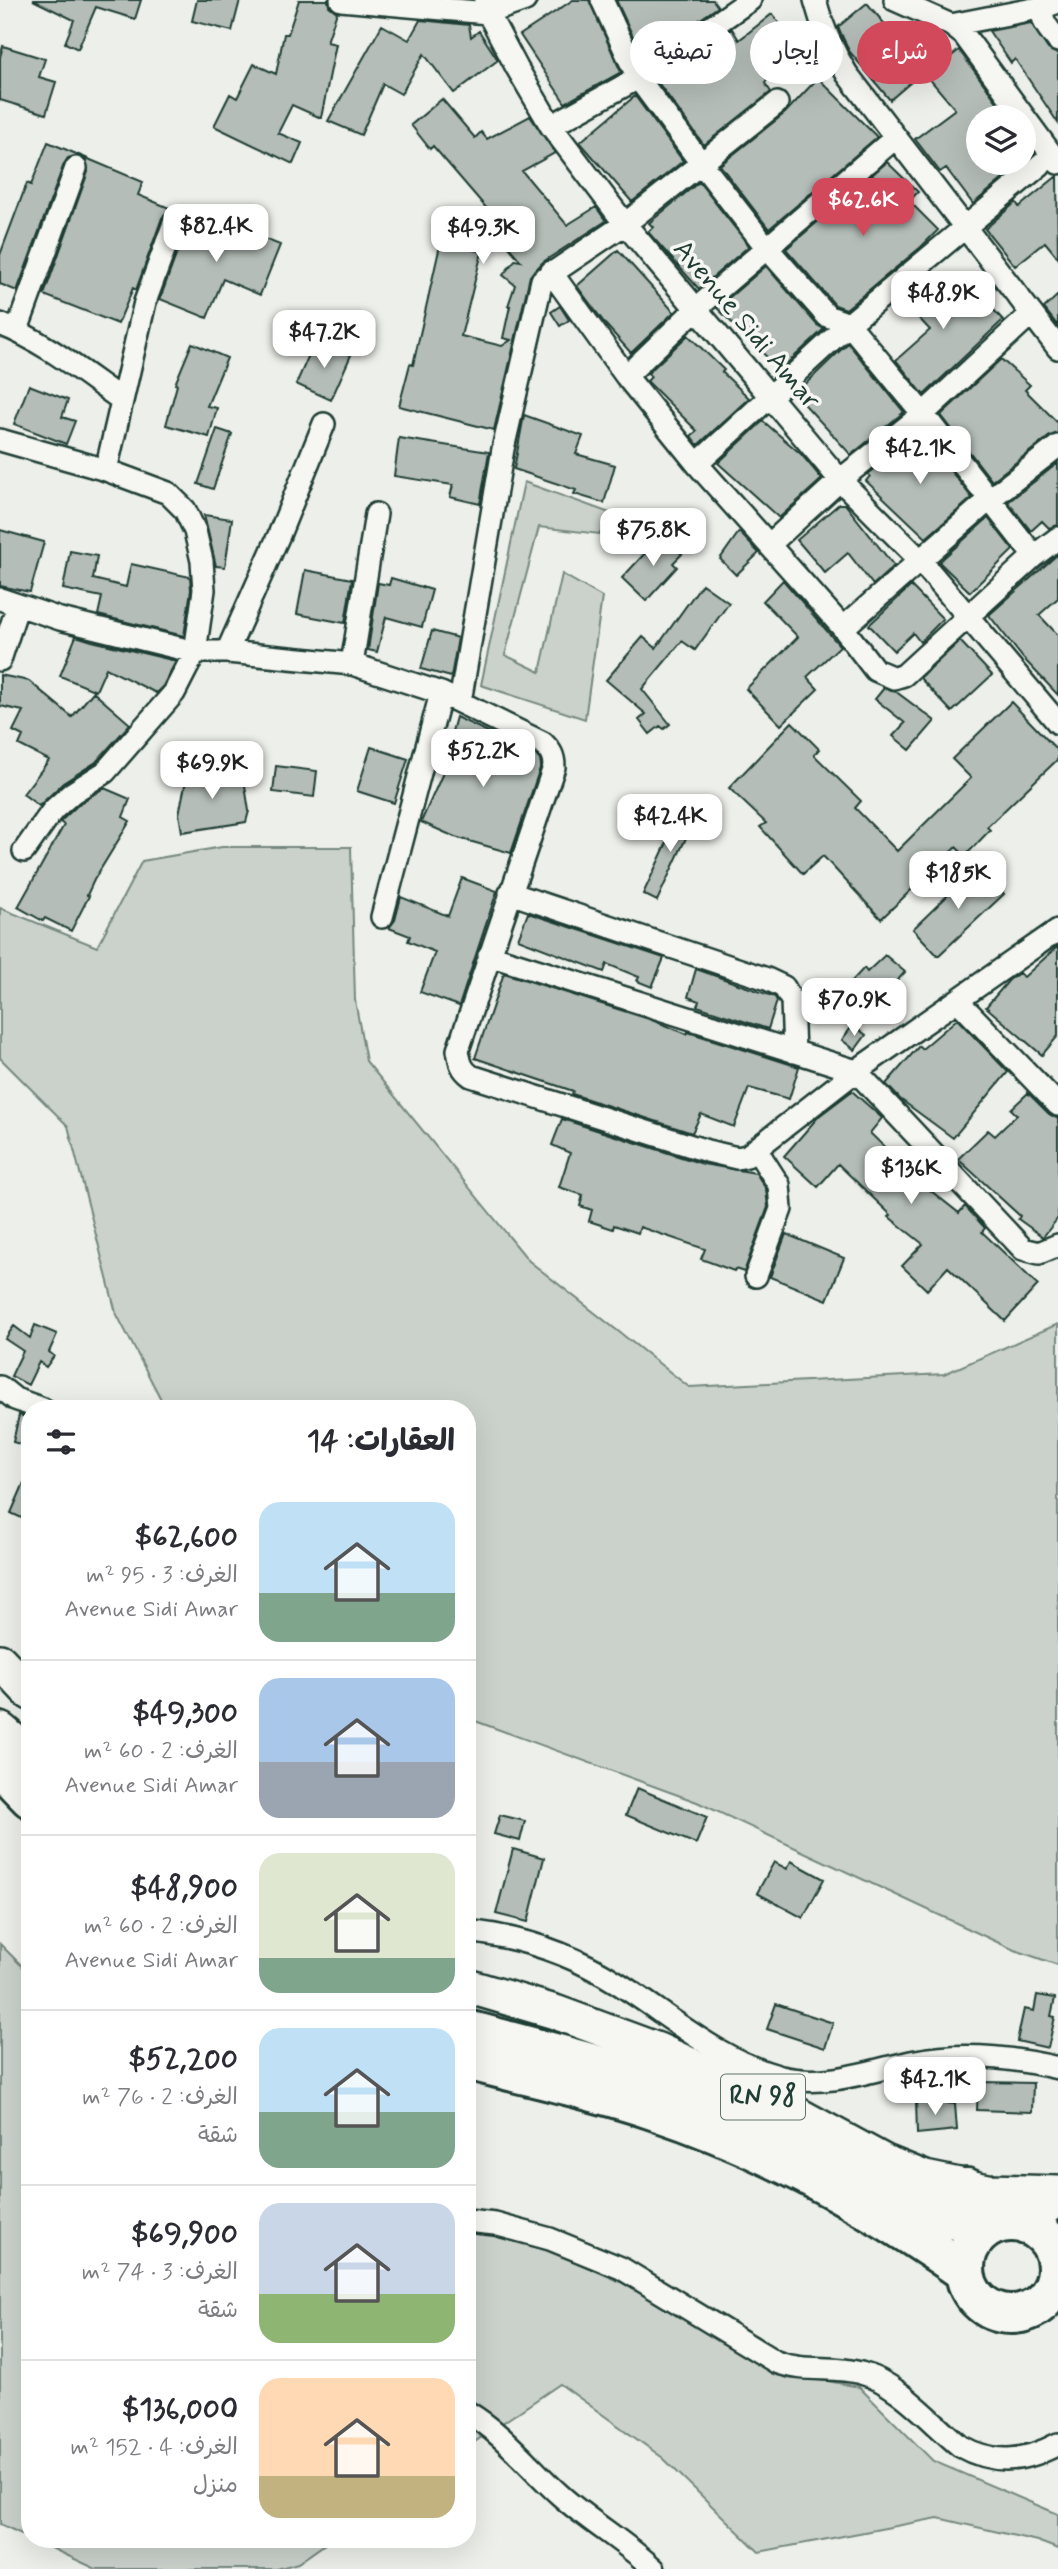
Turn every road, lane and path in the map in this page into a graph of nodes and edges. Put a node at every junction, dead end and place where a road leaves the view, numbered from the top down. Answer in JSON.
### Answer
{"nodes":[{"id":1,"x":341,"y":0,"type":"edge"},
{"id":2,"x":524,"y":0,"type":"edge"},
{"id":3,"x":602,"y":0,"type":"edge"},
{"id":4,"x":750,"y":0,"type":"edge"},
{"id":5,"x":815,"y":0,"type":"edge"},
{"id":6,"x":895,"y":0,"type":"edge"},
{"id":7,"x":1051,"y":4,"type":"edge"},
{"id":8,"x":486,"y":7,"type":"edge"},
{"id":9,"x":725,"y":7,"type":"edge"},
{"id":10,"x":708,"y":21,"type":"edge"},
{"id":11,"x":942,"y":21,"type":"edge"},
{"id":12,"x":952,"y":25,"type":"edge"},
{"id":13,"x":952,"y":26,"type":"edge"},
{"id":14,"x":1058,"y":41,"type":"edge"},
{"id":15,"x":630,"y":61,"type":"edge"},
{"id":16,"x":630,"y":82,"type":"edge"},
{"id":17,"x":642,"y":84,"type":"edge"},
{"id":18,"x":778,"y":103,"type":"dead end"},
{"id":19,"x":551,"y":126,"type":"junction"},
{"id":20,"x":895,"y":138,"type":"junction"},
{"id":21,"x":1055,"y":159,"type":"edge"},
{"id":22,"x":701,"y":163,"type":"junction"},
{"id":23,"x":76,"y":168,"type":"dead end"},
{"id":24,"x":174,"y":223,"type":"dead end"},
{"id":25,"x":625,"y":224,"type":"junction"},
{"id":26,"x":963,"y":228,"type":"junction"},
{"id":27,"x":767,"y":248,"type":"junction"},
{"id":28,"x":551,"y":272,"type":"junction"},
{"id":29,"x":697,"y":308,"type":"junction"},
{"id":30,"x":1031,"y":314,"type":"junction"},
{"id":31,"x":849,"y":324,"type":"junction"},
{"id":32,"x":8,"y":327,"type":"edge"},
{"id":33,"x":1058,"y":348,"type":"edge"},
{"id":34,"x":626,"y":376,"type":"junction"},
{"id":35,"x":769,"y":398,"type":"junction"},
{"id":36,"x":122,"y":400,"type":"junction"},
{"id":37,"x":923,"y":414,"type":"junction"},
{"id":38,"x":324,"y":424,"type":"dead end"},
{"id":39,"x":0,"y":440,"type":"edge"},
{"id":40,"x":1058,"y":446,"type":"edge"},
{"id":41,"x":697,"y":464,"type":"junction"},
{"id":42,"x":106,"y":470,"type":"junction"},
{"id":43,"x":840,"y":480,"type":"junction"},
{"id":44,"x":990,"y":499,"type":"junction"},
{"id":45,"x":376,"y":514,"type":"dead end"},
{"id":46,"x":1058,"y":538,"type":"edge"},
{"id":47,"x":769,"y":545,"type":"junction"},
{"id":48,"x":1034,"y":556,"type":"junction"},
{"id":49,"x":920,"y":561,"type":"junction"},
{"id":50,"x":9,"y":602,"type":"edge"},
{"id":51,"x":967,"y":616,"type":"junction"},
{"id":52,"x":843,"y":628,"type":"junction"},
{"id":53,"x":195,"y":652,"type":"junction"},
{"id":54,"x":227,"y":652,"type":"junction"},
{"id":55,"x":0,"y":660,"type":"edge"},
{"id":56,"x":352,"y":664,"type":"junction"},
{"id":57,"x":441,"y":693,"type":"junction"},
{"id":58,"x":460,"y":702,"type":"junction"},
{"id":59,"x":1058,"y":723,"type":"edge"},
{"id":60,"x":24,"y":851,"type":"dead end"},
{"id":61,"x":510,"y":894,"type":"junction"},
{"id":62,"x":382,"y":917,"type":"dead end"},
{"id":63,"x":1058,"y":930,"type":"edge"},
{"id":64,"x":489,"y":955,"type":"junction"},
{"id":65,"x":958,"y":1002,"type":"junction"},
{"id":66,"x":794,"y":1052,"type":"junction"},
{"id":67,"x":856,"y":1070,"type":"junction"},
{"id":68,"x":1058,"y":1105,"type":"edge"},
{"id":69,"x":756,"y":1149,"type":"junction"},
{"id":70,"x":1058,"y":1245,"type":"edge"},
{"id":71,"x":756,"y":1276,"type":"dead end"},
{"id":72,"x":0,"y":1387,"type":"edge"},
{"id":73,"x":21,"y":1401,"type":"edge"},
{"id":74,"x":0,"y":1732,"type":"edge"},
{"id":75,"x":21,"y":1750,"type":"edge"},
{"id":76,"x":0,"y":1767,"type":"edge"},
{"id":77,"x":21,"y":1789,"type":"edge"},
{"id":78,"x":476,"y":1933,"type":"edge"},
{"id":79,"x":476,"y":1989,"type":"edge"},
{"id":80,"x":476,"y":2032,"type":"edge"},
{"id":81,"x":476,"y":2062,"type":"edge"},
{"id":82,"x":1058,"y":2068,"type":"edge"},
{"id":83,"x":1058,"y":2194,"type":"edge"},
{"id":84,"x":476,"y":2222,"type":"edge"},
{"id":85,"x":1017,"y":2224,"type":"edge"},
{"id":86,"x":965,"y":2272,"type":"junction"},
{"id":87,"x":1048,"y":2306,"type":"edge"},
{"id":88,"x":476,"y":2418,"type":"edge"},
{"id":89,"x":1058,"y":2444,"type":"edge"},
{"id":90,"x":654,"y":2569,"type":"edge"}],
"edges":[{"from":1,"to":8,"type":"street"},
{"from":2,"to":8,"type":"street"},
{"from":3,"to":15,"type":"street"},
{"from":4,"to":9,"type":"street"},
{"from":5,"to":20,"type":"street"},
{"from":6,"to":11,"type":"street"},
{"from":7,"to":12,"type":"street"},
{"from":7,"to":14,"type":"street"},
{"from":8,"to":19,"type":"street","name":"Avenue Sidi Amar"},
{"from":9,"to":10,"type":"street"},
{"from":13,"to":21,"type":"street"},
{"from":16,"to":19,"type":"street"},
{"from":17,"to":22,"type":"street"},
{"from":18,"to":22,"type":"street"},
{"from":19,"to":25,"type":"street","name":"Avenue Sidi Amar"},
{"from":20,"to":26,"type":"street"},
{"from":20,"to":27,"type":"street"},
{"from":21,"to":26,"type":"street"},
{"from":22,"to":25,"type":"street"},
{"from":22,"to":27,"type":"street"},
{"from":23,"to":32,"type":"street"},
{"from":24,"to":36,"type":"street"},
{"from":25,"to":28,"type":"street"},
{"from":25,"to":29,"type":"street","name":"Avenue Sidi Amar"},
{"from":26,"to":30,"type":"street"},
{"from":26,"to":31,"type":"street"},
{"from":27,"to":29,"type":"street"},
{"from":27,"to":31,"type":"street"},
{"from":28,"to":34,"type":"street"},
{"from":28,"to":58,"type":"street"},
{"from":29,"to":34,"type":"street"},
{"from":29,"to":35,"type":"street","name":"Avenue Sidi Amar"},
{"from":30,"to":33,"type":"street"},
{"from":30,"to":37,"type":"street"},
{"from":31,"to":35,"type":"street"},
{"from":31,"to":37,"type":"street"},
{"from":32,"to":36,"type":"street"},
{"from":34,"to":41,"type":"street"},
{"from":35,"to":41,"type":"street"},
{"from":35,"to":43,"type":"street","name":"Avenue Sidi Amar"},
{"from":36,"to":42,"type":"street"},
{"from":37,"to":43,"type":"street"},
{"from":37,"to":44,"type":"street"},
{"from":38,"to":54,"type":"street"},
{"from":39,"to":42,"type":"street"},
{"from":40,"to":44,"type":"street"},
{"from":41,"to":47,"type":"street"},
{"from":42,"to":53,"type":"street"},
{"from":43,"to":47,"type":"street"},
{"from":43,"to":49,"type":"street","name":"Avenue Sidi Amar"},
{"from":44,"to":48,"type":"street"},
{"from":44,"to":49,"type":"street"},
{"from":45,"to":56,"type":"street"},
{"from":46,"to":48,"type":"street"},
{"from":47,"to":52,"type":"street"},
{"from":48,"to":51,"type":"street"},
{"from":49,"to":51,"type":"street","name":"Avenue Sidi Amar"},
{"from":49,"to":52,"type":"street"},
{"from":50,"to":53,"type":"street"},
{"from":50,"to":55,"type":"street"},
{"from":51,"to":52,"type":"street"},
{"from":51,"to":59,"type":"street","name":"Avenue Sidi Amar"},
{"from":53,"to":54,"type":"street"},
{"from":53,"to":60,"type":"street"},
{"from":54,"to":56,"type":"street"},
{"from":56,"to":57,"type":"street"},
{"from":57,"to":58,"type":"street"},
{"from":57,"to":62,"type":"street"},
{"from":58,"to":61,"type":"street"},
{"from":61,"to":64,"type":"street"},
{"from":61,"to":66,"type":"street"},
{"from":63,"to":65,"type":"street"},
{"from":64,"to":66,"type":"street"},
{"from":64,"to":69,"type":"street"},
{"from":65,"to":67,"type":"street"},
{"from":65,"to":68,"type":"street"},
{"from":66,"to":67,"type":"street"},
{"from":67,"to":69,"type":"street"},
{"from":67,"to":70,"type":"street"},
{"from":69,"to":71,"type":"street"},
{"from":72,"to":73,"type":"street"},
{"from":74,"to":75,"type":"highway"},
{"from":76,"to":77,"type":"highway"},
{"from":78,"to":82,"type":"street"},
{"from":79,"to":85,"type":"main road","number":"RN 98"},
{"from":80,"to":85,"type":"highway"},
{"from":81,"to":86,"type":"highway"},
{"from":83,"to":85,"type":"main road","number":"RN 98"},
{"from":83,"to":85,"type":"highway"},
{"from":84,"to":89,"type":"street"},
{"from":85,"to":86,"type":"highway"},
{"from":85,"to":87,"type":"highway"},
{"from":86,"to":87,"type":"highway"},
{"from":88,"to":90,"type":"street"}]}
